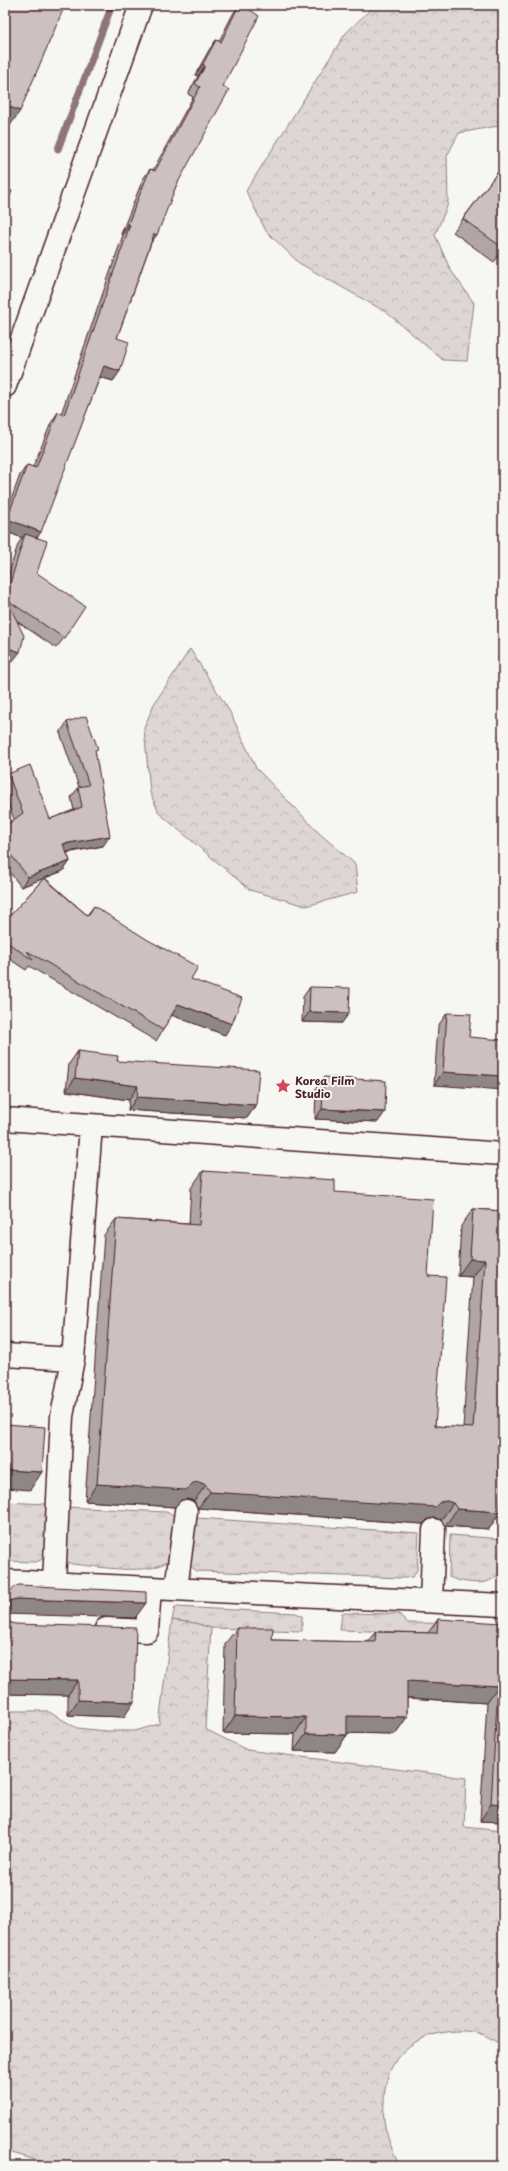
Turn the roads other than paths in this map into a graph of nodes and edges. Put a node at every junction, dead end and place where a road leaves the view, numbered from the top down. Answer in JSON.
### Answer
{"nodes":[{"id":1,"x":141,"y":5,"type":"edge"},
{"id":2,"x":5,"y":386,"type":"edge"},
{"id":3,"x":5,"y":1119,"type":"edge"},
{"id":4,"x":90,"y":1126,"type":"junction"},
{"id":5,"x":503,"y":1154,"type":"edge"},
{"id":6,"x":5,"y":1355,"type":"edge"},
{"id":7,"x":73,"y":1359,"type":"junction"},
{"id":8,"x":186,"y":1511,"type":"dead end"},
{"id":9,"x":434,"y":1530,"type":"dead end"},
{"id":10,"x":5,"y":1581,"type":"edge"},
{"id":11,"x":54,"y":1583,"type":"junction"},
{"id":12,"x":150,"y":1588,"type":"junction"},
{"id":13,"x":176,"y":1589,"type":"junction"},
{"id":14,"x":431,"y":1601,"type":"junction"},
{"id":15,"x":503,"y":1605,"type":"edge"},
{"id":16,"x":84,"y":1629,"type":"edge"}],
"edges":[{"from":1,"to":2,"type":"main road"},
{"from":3,"to":4,"type":"main road"},
{"from":4,"to":5,"type":"main road"},
{"from":4,"to":7,"type":"main road"},
{"from":6,"to":7,"type":"main road"},
{"from":7,"to":11,"type":"main road"},
{"from":8,"to":13,"type":"main road"},
{"from":9,"to":14,"type":"main road"},
{"from":10,"to":11,"type":"main road"},
{"from":11,"to":12,"type":"main road"},
{"from":12,"to":13,"type":"main road"},
{"from":12,"to":16,"type":"main road"},
{"from":13,"to":14,"type":"main road"},
{"from":14,"to":15,"type":"main road"}]}
